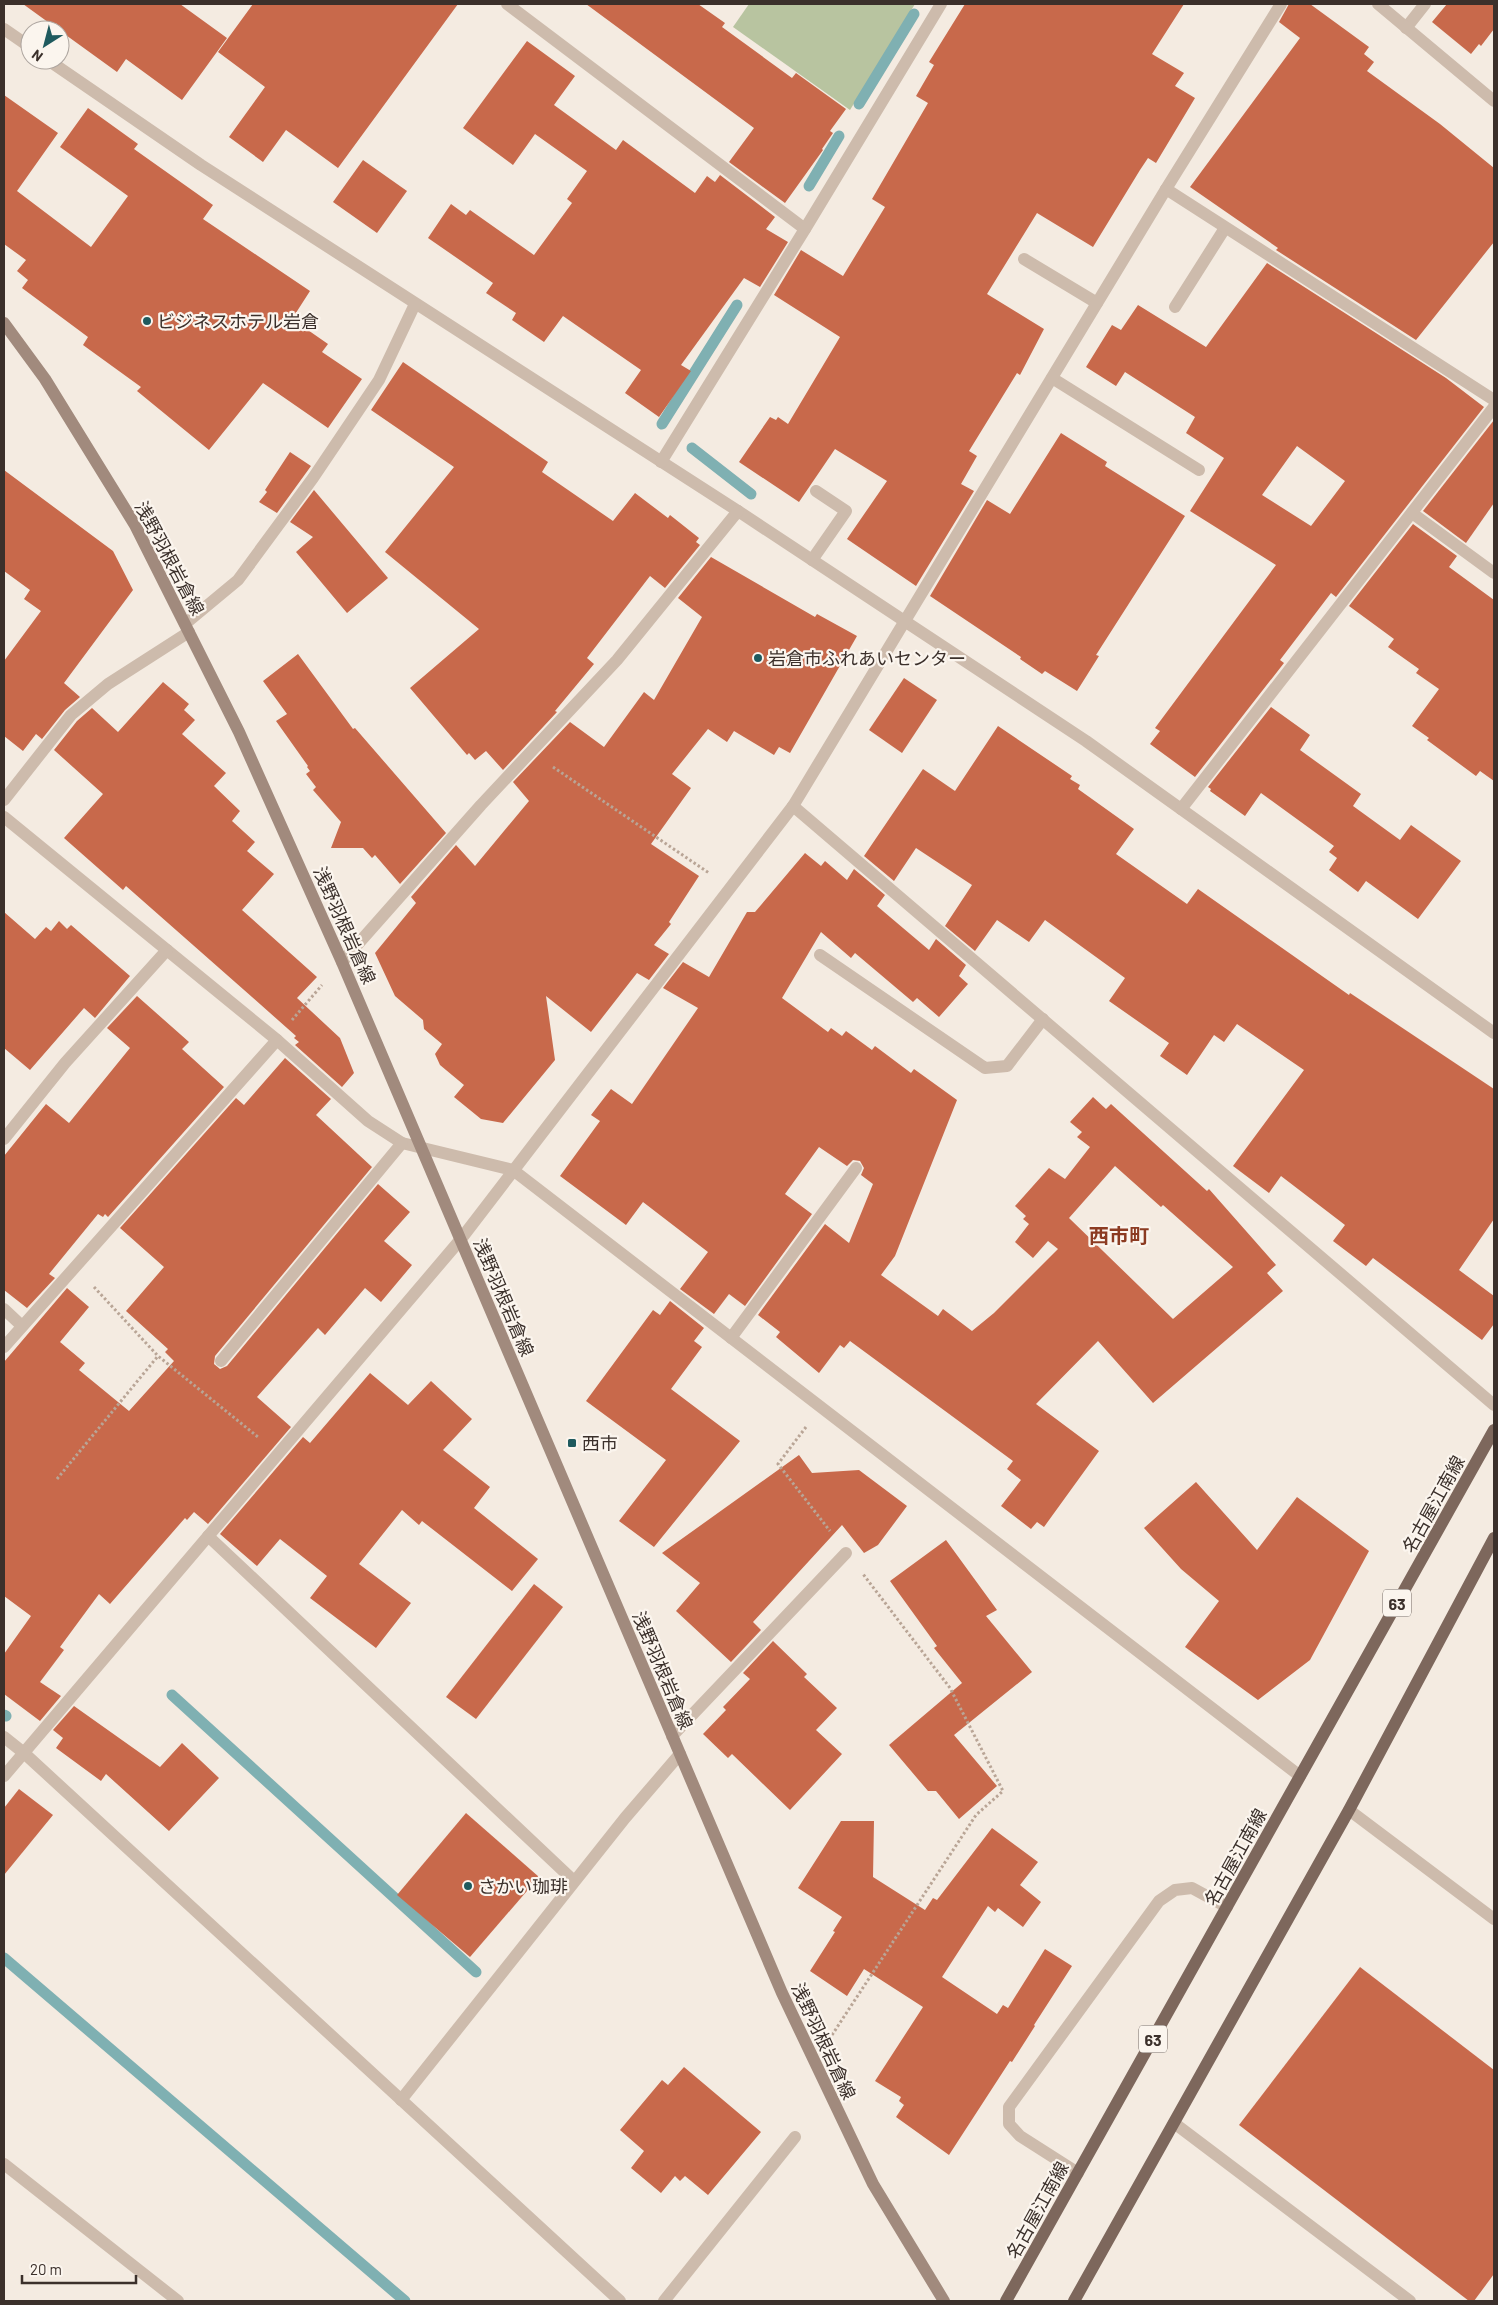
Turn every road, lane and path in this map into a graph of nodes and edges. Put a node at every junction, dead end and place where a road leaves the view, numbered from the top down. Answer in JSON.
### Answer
{"nodes":[{"id":1,"x":507,"y":4,"type":"edge"},
{"id":2,"x":941,"y":4,"type":"edge"},
{"id":3,"x":1281,"y":4,"type":"edge"},
{"id":4,"x":1378,"y":4,"type":"edge"},
{"id":5,"x":1425,"y":4,"type":"edge"},
{"id":6,"x":1406,"y":28,"type":"junction"},
{"id":7,"x":4,"y":29,"type":"edge"},
{"id":8,"x":20,"y":40,"type":"edge"},
{"id":9,"x":63,"y":70,"type":"edge"},
{"id":10,"x":1494,"y":101,"type":"edge"},
{"id":11,"x":1166,"y":189,"type":"junction"},
{"id":12,"x":1226,"y":228,"type":"junction"},
{"id":13,"x":805,"y":229,"type":"junction"},
{"id":14,"x":1024,"y":259,"type":"dead end"},
{"id":15,"x":1097,"y":303,"type":"junction"},
{"id":16,"x":415,"y":304,"type":"junction"},
{"id":17,"x":1175,"y":307,"type":"dead end"},
{"id":18,"x":4,"y":323,"type":"edge"},
{"id":19,"x":1052,"y":378,"type":"junction"},
{"id":20,"x":1494,"y":400,"type":"edge"},
{"id":21,"x":1494,"y":407,"type":"edge"},
{"id":22,"x":661,"y":462,"type":"junction"},
{"id":23,"x":1200,"y":470,"type":"dead end"},
{"id":24,"x":816,"y":491,"type":"dead end"},
{"id":25,"x":738,"y":511,"type":"junction"},
{"id":26,"x":1412,"y":512,"type":"junction"},
{"id":27,"x":812,"y":560,"type":"junction"},
{"id":28,"x":1494,"y":573,"type":"edge"},
{"id":29,"x":905,"y":621,"type":"junction"},
{"id":30,"x":187,"y":628,"type":"junction"},
{"id":31,"x":531,"y":752,"type":"junction"},
{"id":32,"x":4,"y":800,"type":"edge"},
{"id":33,"x":793,"y":806,"type":"junction"},
{"id":34,"x":1182,"y":809,"type":"junction"},
{"id":35,"x":4,"y":817,"type":"edge"},
{"id":36,"x":730,"y":888,"type":"junction"},
{"id":37,"x":167,"y":950,"type":"junction"},
{"id":38,"x":820,"y":955,"type":"dead end"},
{"id":39,"x":342,"y":962,"type":"junction"},
{"id":40,"x":1043,"y":1019,"type":"junction"},
{"id":41,"x":1494,"y":1033,"type":"edge"},
{"id":42,"x":276,"y":1040,"type":"junction"},
{"id":43,"x":4,"y":1139,"type":"edge"},
{"id":44,"x":402,"y":1143,"type":"junction"},
{"id":45,"x":422,"y":1149,"type":"junction"},
{"id":46,"x":856,"y":1168,"type":"dead end"},
{"id":47,"x":513,"y":1170,"type":"junction"},
{"id":48,"x":461,"y":1240,"type":"junction"},
{"id":49,"x":75,"y":1267,"type":"junction"},
{"id":50,"x":4,"y":1309,"type":"edge"},
{"id":51,"x":22,"y":1326,"type":"junction"},
{"id":52,"x":731,"y":1338,"type":"junction"},
{"id":53,"x":4,"y":1347,"type":"edge"},
{"id":54,"x":158,"y":1356,"type":"junction"},
{"id":55,"x":221,"y":1361,"type":"dead end"},
{"id":56,"x":1494,"y":1405,"type":"edge"},
{"id":57,"x":821,"y":1406,"type":"junction"},
{"id":58,"x":1494,"y":1430,"type":"edge"},
{"id":59,"x":278,"y":1454,"type":"junction"},
{"id":60,"x":57,"y":1479,"type":"dead end"},
{"id":61,"x":208,"y":1536,"type":"junction"},
{"id":62,"x":1494,"y":1538,"type":"edge"},
{"id":63,"x":846,"y":1552,"type":"junction"},
{"id":64,"x":672,"y":1736,"type":"junction"},
{"id":65,"x":4,"y":1738,"type":"edge"},
{"id":66,"x":24,"y":1753,"type":"junction"},
{"id":67,"x":680,"y":1754,"type":"junction"},
{"id":68,"x":4,"y":1776,"type":"edge"},
{"id":69,"x":1300,"y":1776,"type":"junction"},
{"id":70,"x":1349,"y":1810,"type":"junction"},
{"id":71,"x":574,"y":1881,"type":"junction"},
{"id":72,"x":1227,"y":1907,"type":"junction"},
{"id":73,"x":1494,"y":1919,"type":"edge"},
{"id":74,"x":814,"y":2063,"type":"junction"},
{"id":75,"x":401,"y":2100,"type":"junction"},
{"id":76,"x":1174,"y":2123,"type":"junction"},
{"id":77,"x":795,"y":2137,"type":"dead end"},
{"id":78,"x":4,"y":2164,"type":"edge"},
{"id":79,"x":1078,"y":2173,"type":"junction"},
{"id":80,"x":1401,"y":2299,"type":"edge"},
{"id":81,"x":178,"y":2301,"type":"edge"},
{"id":82,"x":620,"y":2301,"type":"edge"},
{"id":83,"x":664,"y":2301,"type":"edge"},
{"id":84,"x":944,"y":2301,"type":"edge"},
{"id":85,"x":1006,"y":2301,"type":"edge"},
{"id":86,"x":1074,"y":2301,"type":"edge"}],
"edges":[{"from":1,"to":13,"type":"street"},
{"from":2,"to":13,"type":"street"},
{"from":3,"to":11,"type":"street"},
{"from":4,"to":6,"type":"street"},
{"from":5,"to":6,"type":"street"},
{"from":6,"to":10,"type":"street"},
{"from":7,"to":8,"type":"street"},
{"from":9,"to":16,"type":"street"},
{"from":11,"to":12,"type":"street"},
{"from":11,"to":15,"type":"street"},
{"from":12,"to":17,"type":"street"},
{"from":12,"to":20,"type":"street"},
{"from":13,"to":22,"type":"street"},
{"from":14,"to":15,"type":"street"},
{"from":15,"to":19,"type":"street"},
{"from":16,"to":22,"type":"street"},
{"from":16,"to":30,"type":"street"},
{"from":18,"to":30,"type":"main road","name":"浅野羽根岩倉線"},
{"from":19,"to":23,"type":"street"},
{"from":19,"to":29,"type":"street"},
{"from":21,"to":26,"type":"street"},
{"from":22,"to":25,"type":"street"},
{"from":24,"to":27,"type":"street"},
{"from":25,"to":27,"type":"street"},
{"from":25,"to":31,"type":"street"},
{"from":26,"to":28,"type":"street"},
{"from":26,"to":34,"type":"street"},
{"from":27,"to":29,"type":"street"},
{"from":29,"to":33,"type":"street"},
{"from":29,"to":34,"type":"street"},
{"from":30,"to":32,"type":"street"},
{"from":30,"to":39,"type":"main road","name":"浅野羽根岩倉線"},
{"from":31,"to":36,"type":"path"},
{"from":31,"to":39,"type":"street"},
{"from":33,"to":36,"type":"street"},
{"from":33,"to":40,"type":"street"},
{"from":34,"to":41,"type":"street"},
{"from":35,"to":37,"type":"street"},
{"from":36,"to":47,"type":"street"},
{"from":37,"to":42,"type":"street"},
{"from":37,"to":43,"type":"street"},
{"from":38,"to":40,"type":"street"},
{"from":39,"to":42,"type":"path"},
{"from":39,"to":45,"type":"main road","name":"浅野羽根岩倉線"},
{"from":40,"to":56,"type":"street"},
{"from":42,"to":44,"type":"street"},
{"from":42,"to":49,"type":"street"},
{"from":44,"to":45,"type":"street"},
{"from":44,"to":55,"type":"street"},
{"from":45,"to":47,"type":"street"},
{"from":45,"to":48,"type":"main road","name":"浅野羽根岩倉線"},
{"from":46,"to":52,"type":"street"},
{"from":47,"to":48,"type":"street"},
{"from":47,"to":52,"type":"street"},
{"from":48,"to":59,"type":"street"},
{"from":48,"to":64,"type":"main road","name":"浅野羽根岩倉線"},
{"from":49,"to":51,"type":"street"},
{"from":49,"to":54,"type":"path"},
{"from":50,"to":51,"type":"street"},
{"from":51,"to":53,"type":"street"},
{"from":52,"to":57,"type":"street"},
{"from":54,"to":59,"type":"path"},
{"from":54,"to":60,"type":"path"},
{"from":57,"to":63,"type":"path"},
{"from":57,"to":69,"type":"street"},
{"from":58,"to":69,"type":"main road","name":"名古屋江南線","number":"63"},
{"from":59,"to":61,"type":"street"},
{"from":61,"to":66,"type":"street"},
{"from":61,"to":71,"type":"street"},
{"from":62,"to":70,"type":"main road"},
{"from":63,"to":64,"type":"street"},
{"from":63,"to":74,"type":"path"},
{"from":64,"to":67,"type":"main road","name":"浅野羽根岩倉線"},
{"from":65,"to":66,"type":"street"},
{"from":66,"to":68,"type":"street"},
{"from":66,"to":75,"type":"street"},
{"from":67,"to":71,"type":"street"},
{"from":67,"to":74,"type":"main road","name":"浅野羽根岩倉線"},
{"from":69,"to":72,"type":"main road","name":"名古屋江南線","number":"63"},
{"from":70,"to":73,"type":"street"},
{"from":70,"to":76,"type":"main road"},
{"from":71,"to":75,"type":"street"},
{"from":72,"to":79,"type":"main road","name":"名古屋江南線","number":"63"},
{"from":72,"to":79,"type":"street"},
{"from":74,"to":84,"type":"main road","name":"浅野羽根岩倉線"},
{"from":75,"to":82,"type":"street"},
{"from":76,"to":80,"type":"street"},
{"from":76,"to":86,"type":"main road"},
{"from":77,"to":83,"type":"street"},
{"from":78,"to":81,"type":"street"},
{"from":79,"to":85,"type":"main road","name":"名古屋江南線","number":"63"}]}
